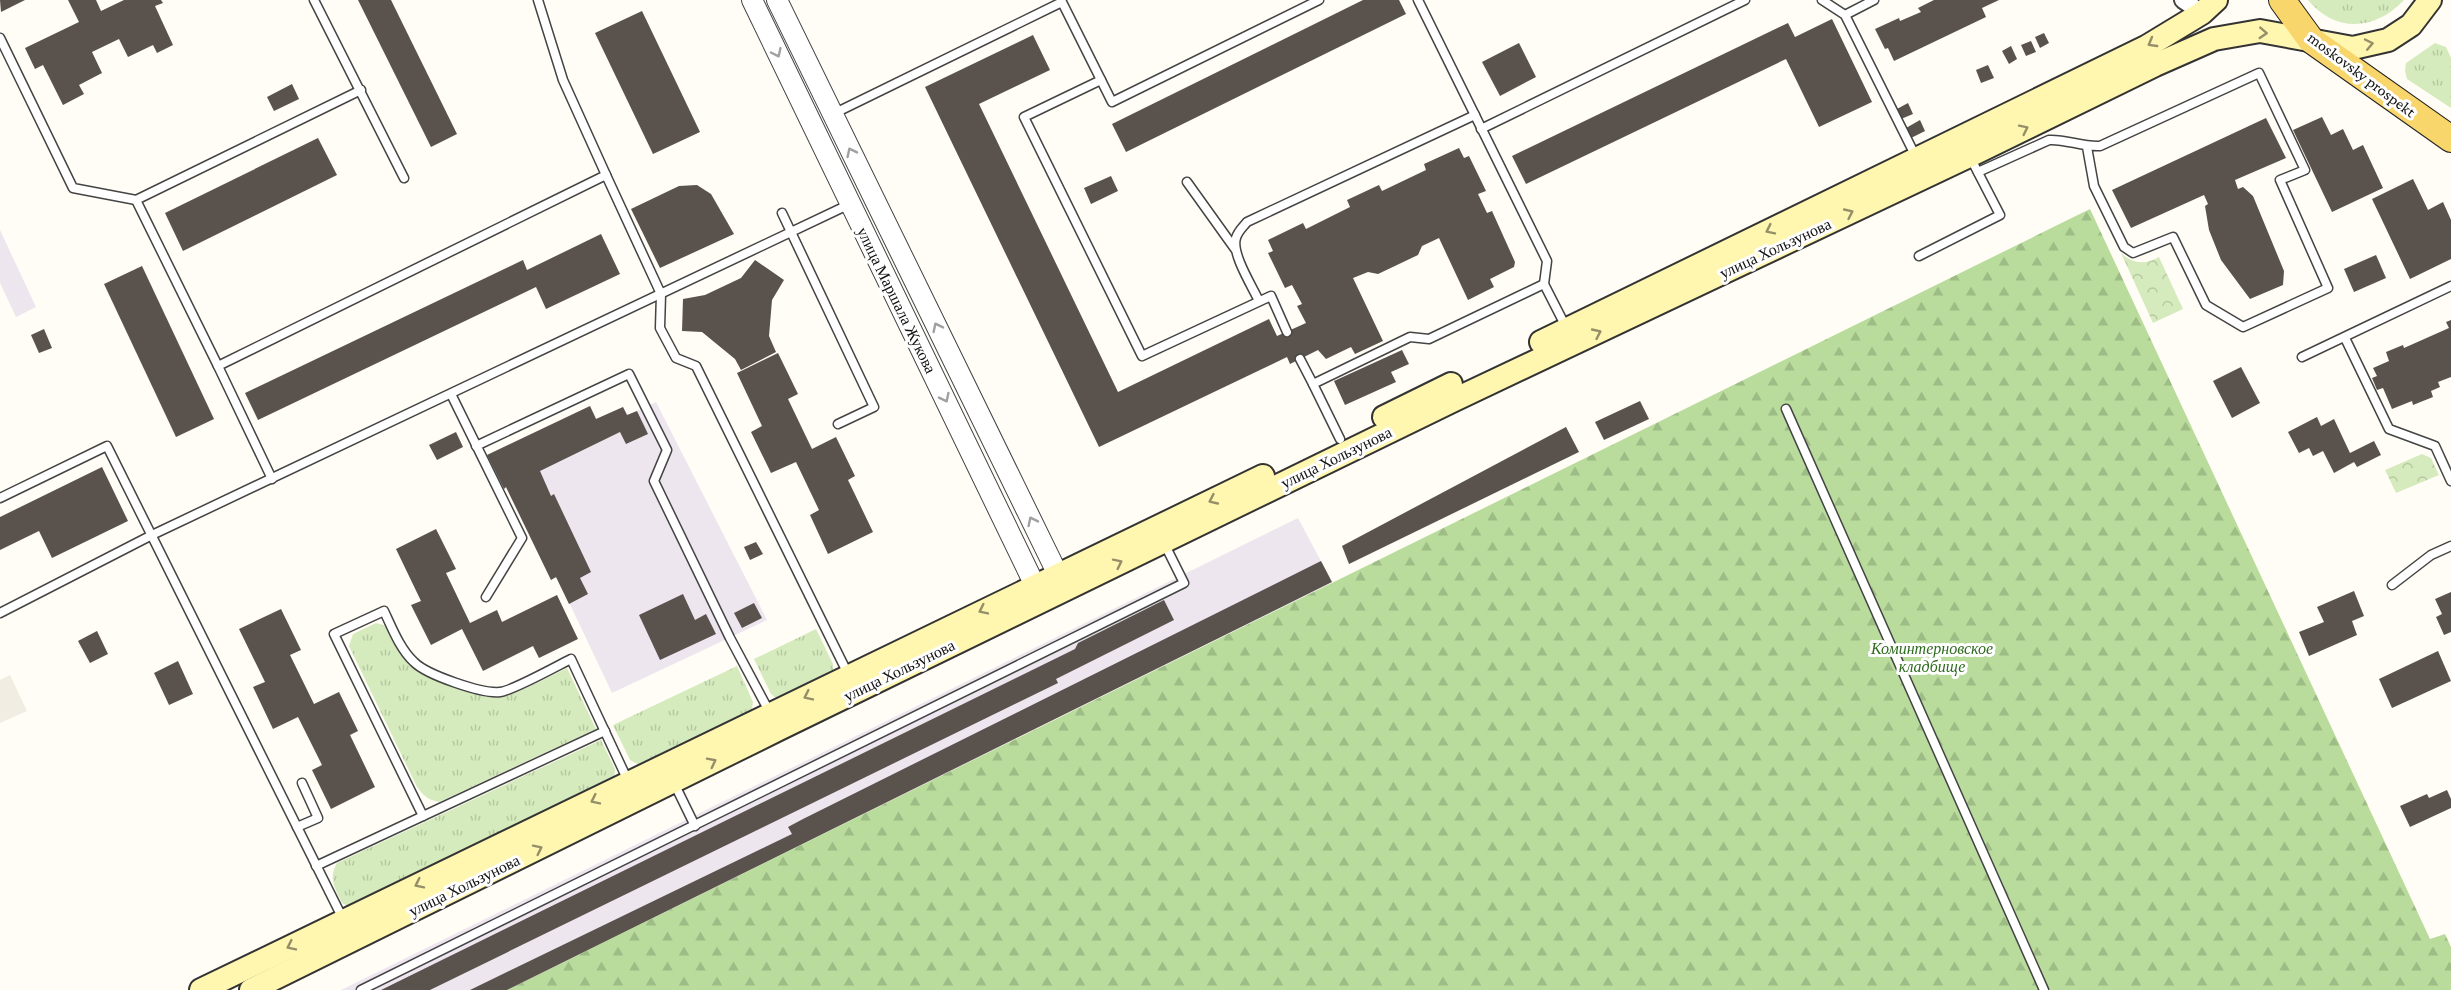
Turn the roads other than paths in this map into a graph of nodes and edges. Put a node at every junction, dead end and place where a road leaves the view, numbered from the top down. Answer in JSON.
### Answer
{"nodes":[{"id":1,"x":314,"y":0,"type":"edge"},
{"id":2,"x":538,"y":0,"type":"edge"},
{"id":3,"x":752,"y":0,"type":"edge"},
{"id":4,"x":777,"y":0,"type":"edge"},
{"id":5,"x":1319,"y":0,"type":"edge"},
{"id":6,"x":1418,"y":0,"type":"edge"},
{"id":7,"x":1745,"y":0,"type":"edge"},
{"id":8,"x":1822,"y":0,"type":"edge"},
{"id":9,"x":1874,"y":0,"type":"edge"},
{"id":10,"x":2183,"y":0,"type":"edge"},
{"id":11,"x":2282,"y":0,"type":"edge"},
{"id":12,"x":2430,"y":0,"type":"edge"},
{"id":13,"x":2209,"y":7,"type":"edge"},
{"id":14,"x":1845,"y":15,"type":"junction"},
{"id":15,"x":0,"y":38,"type":"edge"},
{"id":16,"x":2311,"y":40,"type":"junction"},
{"id":17,"x":1101,"y":80,"type":"junction"},
{"id":18,"x":361,"y":90,"type":"junction"},
{"id":19,"x":832,"y":114,"type":"junction"},
{"id":20,"x":1475,"y":115,"type":"junction"},
{"id":21,"x":1481,"y":129,"type":"junction"},
{"id":22,"x":2451,"y":139,"type":"edge"},
{"id":23,"x":2087,"y":147,"type":"junction"},
{"id":24,"x":1917,"y":158,"type":"junction"},
{"id":25,"x":1974,"y":164,"type":"junction"},
{"id":26,"x":606,"y":175,"type":"junction"},
{"id":27,"x":404,"y":178,"type":"dead end"},
{"id":28,"x":1187,"y":182,"type":"dead end"},
{"id":29,"x":135,"y":200,"type":"junction"},
{"id":30,"x":850,"y":204,"type":"junction"},
{"id":31,"x":782,"y":213,"type":"dead end"},
{"id":32,"x":791,"y":232,"type":"junction"},
{"id":33,"x":1235,"y":250,"type":"junction"},
{"id":34,"x":1919,"y":256,"type":"dead end"},
{"id":35,"x":1544,"y":285,"type":"junction"},
{"id":36,"x":2451,"y":286,"type":"edge"},
{"id":37,"x":661,"y":294,"type":"junction"},
{"id":38,"x":1259,"y":301,"type":"junction"},
{"id":39,"x":1567,"y":329,"type":"junction"},
{"id":40,"x":1287,"y":332,"type":"dead end"},
{"id":41,"x":2345,"y":338,"type":"junction"},
{"id":42,"x":2302,"y":357,"type":"dead end"},
{"id":43,"x":1300,"y":358,"type":"dead end"},
{"id":44,"x":218,"y":366,"type":"junction"},
{"id":45,"x":1313,"y":384,"type":"junction"},
{"id":46,"x":451,"y":394,"type":"junction"},
{"id":47,"x":1786,"y":409,"type":"dead end"},
{"id":48,"x":838,"y":424,"type":"dead end"},
{"id":49,"x":1340,"y":439,"type":"junction"},
{"id":50,"x":476,"y":446,"type":"junction"},
{"id":51,"x":272,"y":478,"type":"junction"},
{"id":52,"x":2451,"y":480,"type":"edge"},
{"id":53,"x":0,"y":498,"type":"edge"},
{"id":54,"x":152,"y":536,"type":"junction"},
{"id":55,"x":1163,"y":542,"type":"junction"},
{"id":56,"x":2451,"y":546,"type":"edge"},
{"id":57,"x":1062,"y":581,"type":"junction"},
{"id":58,"x":2392,"y":585,"type":"dead end"},
{"id":59,"x":1039,"y":592,"type":"junction"},
{"id":60,"x":486,"y":597,"type":"dead end"},
{"id":61,"x":0,"y":613,"type":"edge"},
{"id":62,"x":849,"y":676,"type":"junction"},
{"id":63,"x":775,"y":722,"type":"junction"},
{"id":64,"x":605,"y":730,"type":"junction"},
{"id":65,"x":673,"y":782,"type":"junction"},
{"id":66,"x":302,"y":783,"type":"dead end"},
{"id":67,"x":629,"y":783,"type":"junction"},
{"id":68,"x":423,"y":816,"type":"junction"},
{"id":69,"x":695,"y":826,"type":"junction"},
{"id":70,"x":297,"y":827,"type":"junction"},
{"id":71,"x":316,"y":866,"type":"junction"},
{"id":72,"x":344,"y":920,"type":"junction"},
{"id":73,"x":255,"y":989,"type":"edge"},
{"id":74,"x":201,"y":990,"type":"edge"},
{"id":75,"x":361,"y":990,"type":"edge"},
{"id":76,"x":2044,"y":990,"type":"edge"}],
"edges":[{"from":1,"to":18,"type":"lane"},
{"from":2,"to":26,"type":"lane"},
{"from":3,"to":30,"type":"street","name":"улица Маршала Жукова","one_way":true},
{"from":4,"to":19,"type":"street","name":"улица Маршала Жукова"},
{"from":5,"to":17,"type":"lane"},
{"from":6,"to":20,"type":"lane"},
{"from":7,"to":21,"type":"lane"},
{"from":8,"to":14,"type":"lane"},
{"from":9,"to":14,"type":"lane"},
{"from":10,"to":13,"type":"street"},
{"from":11,"to":16,"type":"main road","name":"moskovsky prospekt"},
{"from":16,"to":12,"type":"main road","name":"улица Хользунова","one_way":true},
{"from":13,"to":24,"type":"main road","name":"улица Хользунова","one_way":true},
{"from":14,"to":24,"type":"lane"},
{"from":15,"to":29,"type":"lane"},
{"from":16,"to":22,"type":"main road","name":"moskovsky prospekt"},
{"from":25,"to":16,"type":"main road","name":"улица Хользунова","one_way":true},
{"from":17,"to":19,"type":"lane"},
{"from":17,"to":38,"type":"lane"},
{"from":18,"to":27,"type":"lane"},
{"from":18,"to":29,"type":"lane"},
{"from":57,"to":19,"type":"street","name":"улица Маршала Жукова","one_way":true},
{"from":20,"to":21,"type":"lane"},
{"from":20,"to":33,"type":"lane"},
{"from":21,"to":35,"type":"lane"},
{"from":23,"to":23,"type":"lane"},
{"from":23,"to":25,"type":"lane"},
{"from":24,"to":39,"type":"main road","name":"улица Хользунова","one_way":true},
{"from":25,"to":34,"type":"lane"},
{"from":55,"to":25,"type":"main road","name":"улица Хользунова","one_way":true},
{"from":26,"to":37,"type":"lane"},
{"from":26,"to":44,"type":"lane"},
{"from":28,"to":33,"type":"lane"},
{"from":29,"to":44,"type":"lane"},
{"from":30,"to":32,"type":"lane"},
{"from":30,"to":59,"type":"street","name":"улица Маршала Жукова","one_way":true},
{"from":31,"to":32,"type":"lane"},
{"from":32,"to":37,"type":"lane"},
{"from":32,"to":48,"type":"lane"},
{"from":33,"to":38,"type":"lane"},
{"from":35,"to":39,"type":"lane"},
{"from":35,"to":45,"type":"lane"},
{"from":36,"to":41,"type":"lane"},
{"from":37,"to":46,"type":"lane"},
{"from":37,"to":62,"type":"lane"},
{"from":38,"to":40,"type":"lane"},
{"from":39,"to":49,"type":"main road","name":"улица Хользунова"},
{"from":41,"to":42,"type":"lane"},
{"from":41,"to":52,"type":"lane"},
{"from":43,"to":45,"type":"lane"},
{"from":44,"to":51,"type":"lane"},
{"from":45,"to":49,"type":"lane"},
{"from":46,"to":50,"type":"lane"},
{"from":46,"to":51,"type":"lane"},
{"from":47,"to":76,"type":"lane"},
{"from":49,"to":57,"type":"main road","name":"улица Хользунова","one_way":true},
{"from":50,"to":60,"type":"lane"},
{"from":50,"to":63,"type":"lane"},
{"from":51,"to":54,"type":"lane"},
{"from":53,"to":54,"type":"lane"},
{"from":54,"to":61,"type":"lane"},
{"from":54,"to":70,"type":"lane"},
{"from":57,"to":55,"type":"main road","name":"улица Хользунова","one_way":true},
{"from":55,"to":69,"type":"lane"},
{"from":56,"to":58,"type":"lane"},
{"from":57,"to":59,"type":"main road","name":"улица Хользунова"},
{"from":59,"to":62,"type":"main road","name":"улица Хользунова","one_way":true},
{"from":59,"to":63,"type":"main road","name":"улица Хользунова"},
{"from":62,"to":63,"type":"main road","name":"улица Хользунова","one_way":true},
{"from":65,"to":63,"type":"main road","name":"улица Хользунова","one_way":true},
{"from":63,"to":67,"type":"main road","name":"улица Хользунова"},
{"from":64,"to":67,"type":"lane"},
{"from":64,"to":68,"type":"lane"},
{"from":64,"to":68,"type":"lane"},
{"from":65,"to":69,"type":"lane"},
{"from":73,"to":65,"type":"main road","name":"улица Хользунова","one_way":true},
{"from":66,"to":70,"type":"lane"},
{"from":67,"to":72,"type":"main road","name":"улица Хользунова","one_way":true},
{"from":68,"to":71,"type":"lane"},
{"from":69,"to":75,"type":"lane"},
{"from":70,"to":71,"type":"lane"},
{"from":71,"to":72,"type":"lane"},
{"from":72,"to":74,"type":"main road","name":"улица Хользунова","one_way":true}]}
